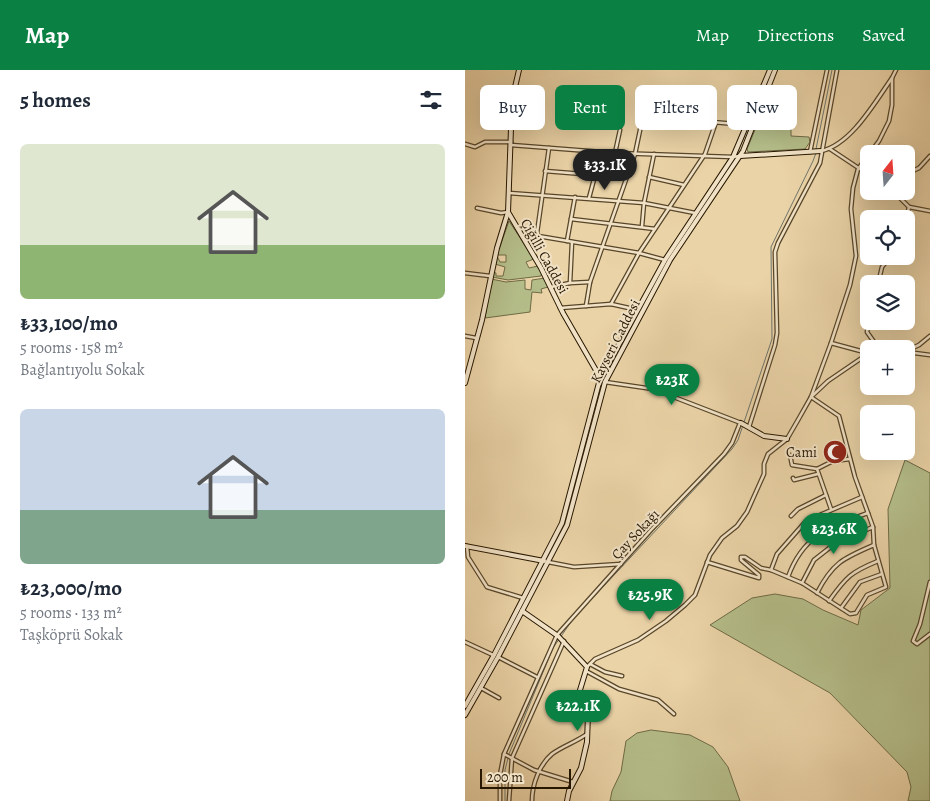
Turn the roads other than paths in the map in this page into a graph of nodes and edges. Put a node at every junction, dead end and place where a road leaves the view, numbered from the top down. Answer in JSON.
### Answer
{"nodes":[{"id":1,"x":519,"y":70,"type":"edge"},
{"id":2,"x":771,"y":70,"type":"edge"},
{"id":3,"x":775,"y":70,"type":"edge"},
{"id":4,"x":827,"y":70,"type":"edge"},
{"id":5,"x":837,"y":70,"type":"edge"},
{"id":6,"x":895,"y":70,"type":"edge"},
{"id":7,"x":892,"y":78,"type":"junction"},
{"id":8,"x":765,"y":85,"type":"edge"},
{"id":9,"x":620,"y":130,"type":"dead end"},
{"id":10,"x":640,"y":130,"type":"edge"},
{"id":11,"x":713,"y":130,"type":"edge"},
{"id":12,"x":746,"y":130,"type":"edge"},
{"id":13,"x":466,"y":144,"type":"edge"},
{"id":14,"x":511,"y":144,"type":"junction"},
{"id":15,"x":549,"y":148,"type":"junction"},
{"id":16,"x":829,"y":150,"type":"junction"},
{"id":17,"x":821,"y":151,"type":"junction"},
{"id":18,"x":601,"y":152,"type":"junction"},
{"id":19,"x":810,"y":152,"type":"junction"},
{"id":20,"x":615,"y":153,"type":"junction"},
{"id":21,"x":635,"y":154,"type":"junction"},
{"id":22,"x":654,"y":154,"type":"junction"},
{"id":23,"x":704,"y":156,"type":"junction"},
{"id":24,"x":740,"y":156,"type":"junction"},
{"id":25,"x":930,"y":156,"type":"edge"},
{"id":26,"x":733,"y":157,"type":"junction"},
{"id":27,"x":858,"y":169,"type":"junction"},
{"id":28,"x":915,"y":170,"type":"edge"},
{"id":29,"x":545,"y":171,"type":"junction"},
{"id":30,"x":595,"y":176,"type":"junction"},
{"id":31,"x":649,"y":177,"type":"junction"},
{"id":32,"x":685,"y":185,"type":"junction"},
{"id":33,"x":509,"y":193,"type":"junction"},
{"id":34,"x":541,"y":194,"type":"junction"},
{"id":35,"x":575,"y":197,"type":"junction"},
{"id":36,"x":589,"y":198,"type":"junction"},
{"id":37,"x":902,"y":200,"type":"edge"},
{"id":38,"x":618,"y":201,"type":"junction"},
{"id":39,"x":644,"y":203,"type":"junction"},
{"id":40,"x":670,"y":207,"type":"junction"},
{"id":41,"x":909,"y":207,"type":"junction"},
{"id":42,"x":477,"y":208,"type":"dead end"},
{"id":43,"x":908,"y":210,"type":"edge"},
{"id":44,"x":930,"y":211,"type":"edge"},
{"id":45,"x":508,"y":212,"type":"junction"},
{"id":46,"x":697,"y":213,"type":"junction"},
{"id":47,"x":571,"y":219,"type":"junction"},
{"id":48,"x":611,"y":223,"type":"junction"},
{"id":49,"x":642,"y":227,"type":"junction"},
{"id":50,"x":655,"y":229,"type":"junction"},
{"id":51,"x":567,"y":242,"type":"junction"},
{"id":52,"x":572,"y":242,"type":"junction"},
{"id":53,"x":602,"y":247,"type":"junction"},
{"id":54,"x":639,"y":253,"type":"junction"},
{"id":55,"x":665,"y":260,"type":"junction"},
{"id":56,"x":465,"y":272,"type":"edge"},
{"id":57,"x":490,"y":276,"type":"junction"},
{"id":58,"x":590,"y":282,"type":"junction"},
{"id":59,"x":570,"y":283,"type":"junction"},
{"id":60,"x":551,"y":287,"type":"junction"},
{"id":61,"x":611,"y":304,"type":"junction"},
{"id":62,"x":586,"y":306,"type":"junction"},
{"id":63,"x":561,"y":308,"type":"junction"},
{"id":64,"x":638,"y":310,"type":"junction"},
{"id":65,"x":465,"y":336,"type":"edge"},
{"id":66,"x":930,"y":336,"type":"edge"},
{"id":67,"x":476,"y":338,"type":"junction"},
{"id":68,"x":831,"y":344,"type":"junction"},
{"id":69,"x":915,"y":347,"type":"edge"},
{"id":70,"x":860,"y":351,"type":"edge"},
{"id":71,"x":915,"y":352,"type":"edge"},
{"id":72,"x":930,"y":355,"type":"edge"},
{"id":73,"x":860,"y":359,"type":"edge"},
{"id":74,"x":603,"y":381,"type":"junction"},
{"id":75,"x":465,"y":383,"type":"edge"},
{"id":76,"x":811,"y":397,"type":"junction"},
{"id":77,"x":741,"y":423,"type":"junction"},
{"id":78,"x":749,"y":427,"type":"junction"},
{"id":79,"x":787,"y":438,"type":"junction"},
{"id":80,"x":790,"y":455,"type":"dead end"},
{"id":81,"x":850,"y":459,"type":"junction"},
{"id":82,"x":817,"y":469,"type":"junction"},
{"id":83,"x":818,"y":474,"type":"junction"},
{"id":84,"x":793,"y":478,"type":"dead end"},
{"id":85,"x":826,"y":495,"type":"junction"},
{"id":86,"x":862,"y":497,"type":"junction"},
{"id":87,"x":831,"y":509,"type":"junction"},
{"id":88,"x":868,"y":513,"type":"junction"},
{"id":89,"x":791,"y":516,"type":"dead end"},
{"id":90,"x":873,"y":527,"type":"junction"},
{"id":91,"x":874,"y":545,"type":"junction"},
{"id":92,"x":466,"y":546,"type":"edge"},
{"id":93,"x":878,"y":561,"type":"junction"},
{"id":94,"x":546,"y":562,"type":"junction"},
{"id":95,"x":707,"y":562,"type":"junction"},
{"id":96,"x":622,"y":564,"type":"junction"},
{"id":97,"x":771,"y":570,"type":"junction"},
{"id":98,"x":882,"y":574,"type":"junction"},
{"id":99,"x":788,"y":577,"type":"junction"},
{"id":100,"x":930,"y":582,"type":"edge"},
{"id":101,"x":802,"y":583,"type":"junction"},
{"id":102,"x":817,"y":593,"type":"junction"},
{"id":103,"x":524,"y":598,"type":"junction"},
{"id":104,"x":829,"y":601,"type":"junction"},
{"id":105,"x":841,"y":608,"type":"junction"},
{"id":106,"x":522,"y":611,"type":"junction"},
{"id":107,"x":930,"y":634,"type":"edge"},
{"id":108,"x":557,"y":635,"type":"junction"},
{"id":109,"x":563,"y":641,"type":"junction"},
{"id":110,"x":465,"y":642,"type":"edge"},
{"id":111,"x":496,"y":656,"type":"junction"},
{"id":112,"x":588,"y":668,"type":"junction"},
{"id":113,"x":622,"y":676,"type":"dead end"},
{"id":114,"x":537,"y":677,"type":"junction"},
{"id":115,"x":480,"y":688,"type":"junction"},
{"id":116,"x":499,"y":698,"type":"dead end"},
{"id":117,"x":465,"y":706,"type":"edge"},
{"id":118,"x":674,"y":714,"type":"dead end"},
{"id":119,"x":465,"y":715,"type":"edge"},
{"id":120,"x":587,"y":734,"type":"junction"},
{"id":121,"x":505,"y":754,"type":"junction"},
{"id":122,"x":511,"y":758,"type":"junction"},
{"id":123,"x":539,"y":772,"type":"junction"},
{"id":124,"x":573,"y":782,"type":"junction"},
{"id":125,"x":500,"y":801,"type":"edge"},
{"id":126,"x":509,"y":801,"type":"edge"},
{"id":127,"x":532,"y":801,"type":"edge"},
{"id":128,"x":567,"y":801,"type":"edge"}],
"edges":[{"from":1,"to":14,"type":"main road","name":"Çiğilli Caddesi"},
{"from":2,"to":8,"type":"main road","name":"Kayseri Caddesi"},
{"from":3,"to":24,"type":"main road","name":"Kayseri Caddesi"},
{"from":4,"to":19,"type":"street"},
{"from":5,"to":17,"type":"street"},
{"from":6,"to":7,"type":"street"},
{"from":7,"to":16,"type":"street"},
{"from":7,"to":27,"type":"street"},
{"from":9,"to":20,"type":"street"},
{"from":10,"to":21,"type":"street"},
{"from":11,"to":23,"type":"street"},
{"from":12,"to":26,"type":"main road","name":"Kayseri Caddesi"},
{"from":13,"to":14,"type":"street"},
{"from":14,"to":15,"type":"street"},
{"from":14,"to":33,"type":"main road","name":"Çiğilli Caddesi"},
{"from":15,"to":18,"type":"street"},
{"from":15,"to":29,"type":"street"},
{"from":16,"to":17,"type":"street"},
{"from":16,"to":27,"type":"street"},
{"from":17,"to":19,"type":"main road"},
{"from":17,"to":78,"type":"street"},
{"from":18,"to":20,"type":"street"},
{"from":18,"to":30,"type":"street"},
{"from":19,"to":24,"type":"main road"},
{"from":20,"to":21,"type":"street"},
{"from":21,"to":22,"type":"street"},
{"from":21,"to":38,"type":"street"},
{"from":22,"to":23,"type":"street"},
{"from":22,"to":31,"type":"street"},
{"from":23,"to":26,"type":"street"},
{"from":23,"to":32,"type":"street"},
{"from":24,"to":26,"type":"street"},
{"from":24,"to":74,"type":"main road","name":"Kayseri Caddesi"},
{"from":25,"to":28,"type":"street"},
{"from":26,"to":46,"type":"main road","name":"Kayseri Caddesi"},
{"from":27,"to":68,"type":"street"},
{"from":29,"to":30,"type":"street"},
{"from":29,"to":34,"type":"street"},
{"from":30,"to":36,"type":"street"},
{"from":31,"to":32,"type":"street"},
{"from":31,"to":39,"type":"street"},
{"from":32,"to":40,"type":"street"},
{"from":33,"to":34,"type":"street"},
{"from":33,"to":45,"type":"main road","name":"Çiğilli Caddesi"},
{"from":34,"to":35,"type":"street"},
{"from":34,"to":51,"type":"street"},
{"from":35,"to":36,"type":"street"},
{"from":35,"to":47,"type":"street"},
{"from":36,"to":38,"type":"street"},
{"from":37,"to":41,"type":"street"},
{"from":38,"to":39,"type":"street"},
{"from":38,"to":48,"type":"street"},
{"from":39,"to":40,"type":"street"},
{"from":39,"to":49,"type":"street"},
{"from":40,"to":46,"type":"street"},
{"from":40,"to":50,"type":"street"},
{"from":41,"to":43,"type":"street"},
{"from":41,"to":44,"type":"street"},
{"from":42,"to":45,"type":"street"},
{"from":45,"to":57,"type":"main road"},
{"from":45,"to":60,"type":"main road","name":"Çiğilli Caddesi"},
{"from":46,"to":55,"type":"main road","name":"Kayseri Caddesi"},
{"from":47,"to":48,"type":"street"},
{"from":47,"to":51,"type":"street"},
{"from":48,"to":49,"type":"street"},
{"from":48,"to":53,"type":"street"},
{"from":49,"to":50,"type":"street"},
{"from":50,"to":54,"type":"street"},
{"from":51,"to":52,"type":"street"},
{"from":52,"to":53,"type":"street"},
{"from":52,"to":59,"type":"street"},
{"from":53,"to":54,"type":"street"},
{"from":53,"to":58,"type":"street"},
{"from":54,"to":55,"type":"street"},
{"from":54,"to":61,"type":"street"},
{"from":55,"to":64,"type":"main road","name":"Kayseri Caddesi"},
{"from":56,"to":57,"type":"street"},
{"from":57,"to":67,"type":"main road"},
{"from":58,"to":59,"type":"street"},
{"from":58,"to":62,"type":"street"},
{"from":59,"to":60,"type":"street"},
{"from":60,"to":63,"type":"main road","name":"Çiğilli Caddesi"},
{"from":61,"to":62,"type":"street"},
{"from":61,"to":64,"type":"street"},
{"from":62,"to":63,"type":"street"},
{"from":63,"to":74,"type":"main road","name":"Çiğilli Caddesi"},
{"from":64,"to":74,"type":"main road","name":"Kayseri Caddesi"},
{"from":65,"to":67,"type":"street"},
{"from":66,"to":69,"type":"street"},
{"from":67,"to":75,"type":"main road"},
{"from":68,"to":70,"type":"street"},
{"from":68,"to":76,"type":"street"},
{"from":71,"to":72,"type":"street"},
{"from":73,"to":76,"type":"street"},
{"from":74,"to":77,"type":"street"},
{"from":74,"to":94,"type":"main road","name":"Kayseri Caddesi"},
{"from":76,"to":79,"type":"street"},
{"from":76,"to":81,"type":"street"},
{"from":77,"to":78,"type":"main road"},
{"from":77,"to":96,"type":"street","name":"Çay Sokağı"},
{"from":78,"to":79,"type":"main road"},
{"from":79,"to":95,"type":"street"},
{"from":80,"to":82,"type":"street"},
{"from":81,"to":82,"type":"street"},
{"from":81,"to":86,"type":"street"},
{"from":82,"to":83,"type":"street"},
{"from":83,"to":84,"type":"street"},
{"from":83,"to":85,"type":"street"},
{"from":85,"to":87,"type":"street"},
{"from":85,"to":89,"type":"street"},
{"from":86,"to":87,"type":"street"},
{"from":86,"to":88,"type":"street"},
{"from":87,"to":97,"type":"street"},
{"from":88,"to":90,"type":"street"},
{"from":88,"to":99,"type":"street"},
{"from":90,"to":91,"type":"street"},
{"from":90,"to":101,"type":"street"},
{"from":91,"to":93,"type":"street"},
{"from":91,"to":102,"type":"street"},
{"from":92,"to":94,"type":"main road"},
{"from":92,"to":103,"type":"street"},
{"from":93,"to":98,"type":"street"},
{"from":93,"to":104,"type":"street"},
{"from":94,"to":96,"type":"street"},
{"from":94,"to":103,"type":"main road","name":"Kayseri Caddesi"},
{"from":94,"to":106,"type":"main road","name":"Kayseri Caddesi"},
{"from":95,"to":97,"type":"street"},
{"from":95,"to":112,"type":"street"},
{"from":96,"to":108,"type":"street","name":"Çay Sokağı"},
{"from":97,"to":99,"type":"street"},
{"from":98,"to":105,"type":"street"},
{"from":98,"to":105,"type":"street"},
{"from":99,"to":101,"type":"street"},
{"from":100,"to":107,"type":"street"},
{"from":101,"to":102,"type":"street"},
{"from":102,"to":104,"type":"street"},
{"from":103,"to":111,"type":"main road","name":"Kayseri Caddesi"},
{"from":104,"to":105,"type":"street"},
{"from":106,"to":108,"type":"main road"},
{"from":106,"to":111,"type":"main road","name":"Kayseri Caddesi"},
{"from":108,"to":109,"type":"main road"},
{"from":108,"to":114,"type":"street","name":"Çay Sokağı"},
{"from":109,"to":112,"type":"main road"},
{"from":109,"to":122,"type":"street"},
{"from":110,"to":111,"type":"street"},
{"from":111,"to":114,"type":"street"},
{"from":111,"to":115,"type":"main road","name":"Kayseri Caddesi"},
{"from":111,"to":117,"type":"main road","name":"Kayseri Caddesi"},
{"from":112,"to":113,"type":"street"},
{"from":112,"to":118,"type":"street"},
{"from":112,"to":120,"type":"main road"},
{"from":114,"to":121,"type":"street","name":"Çay Sokağı"},
{"from":115,"to":116,"type":"street"},
{"from":115,"to":119,"type":"main road","name":"Kayseri Caddesi"},
{"from":120,"to":123,"type":"street"},
{"from":120,"to":124,"type":"main road"},
{"from":121,"to":122,"type":"street"},
{"from":121,"to":125,"type":"street","name":"Çay Sokağı"},
{"from":122,"to":123,"type":"street"},
{"from":122,"to":126,"type":"street"},
{"from":123,"to":124,"type":"street"},
{"from":123,"to":127,"type":"street"},
{"from":124,"to":128,"type":"main road"}]}
